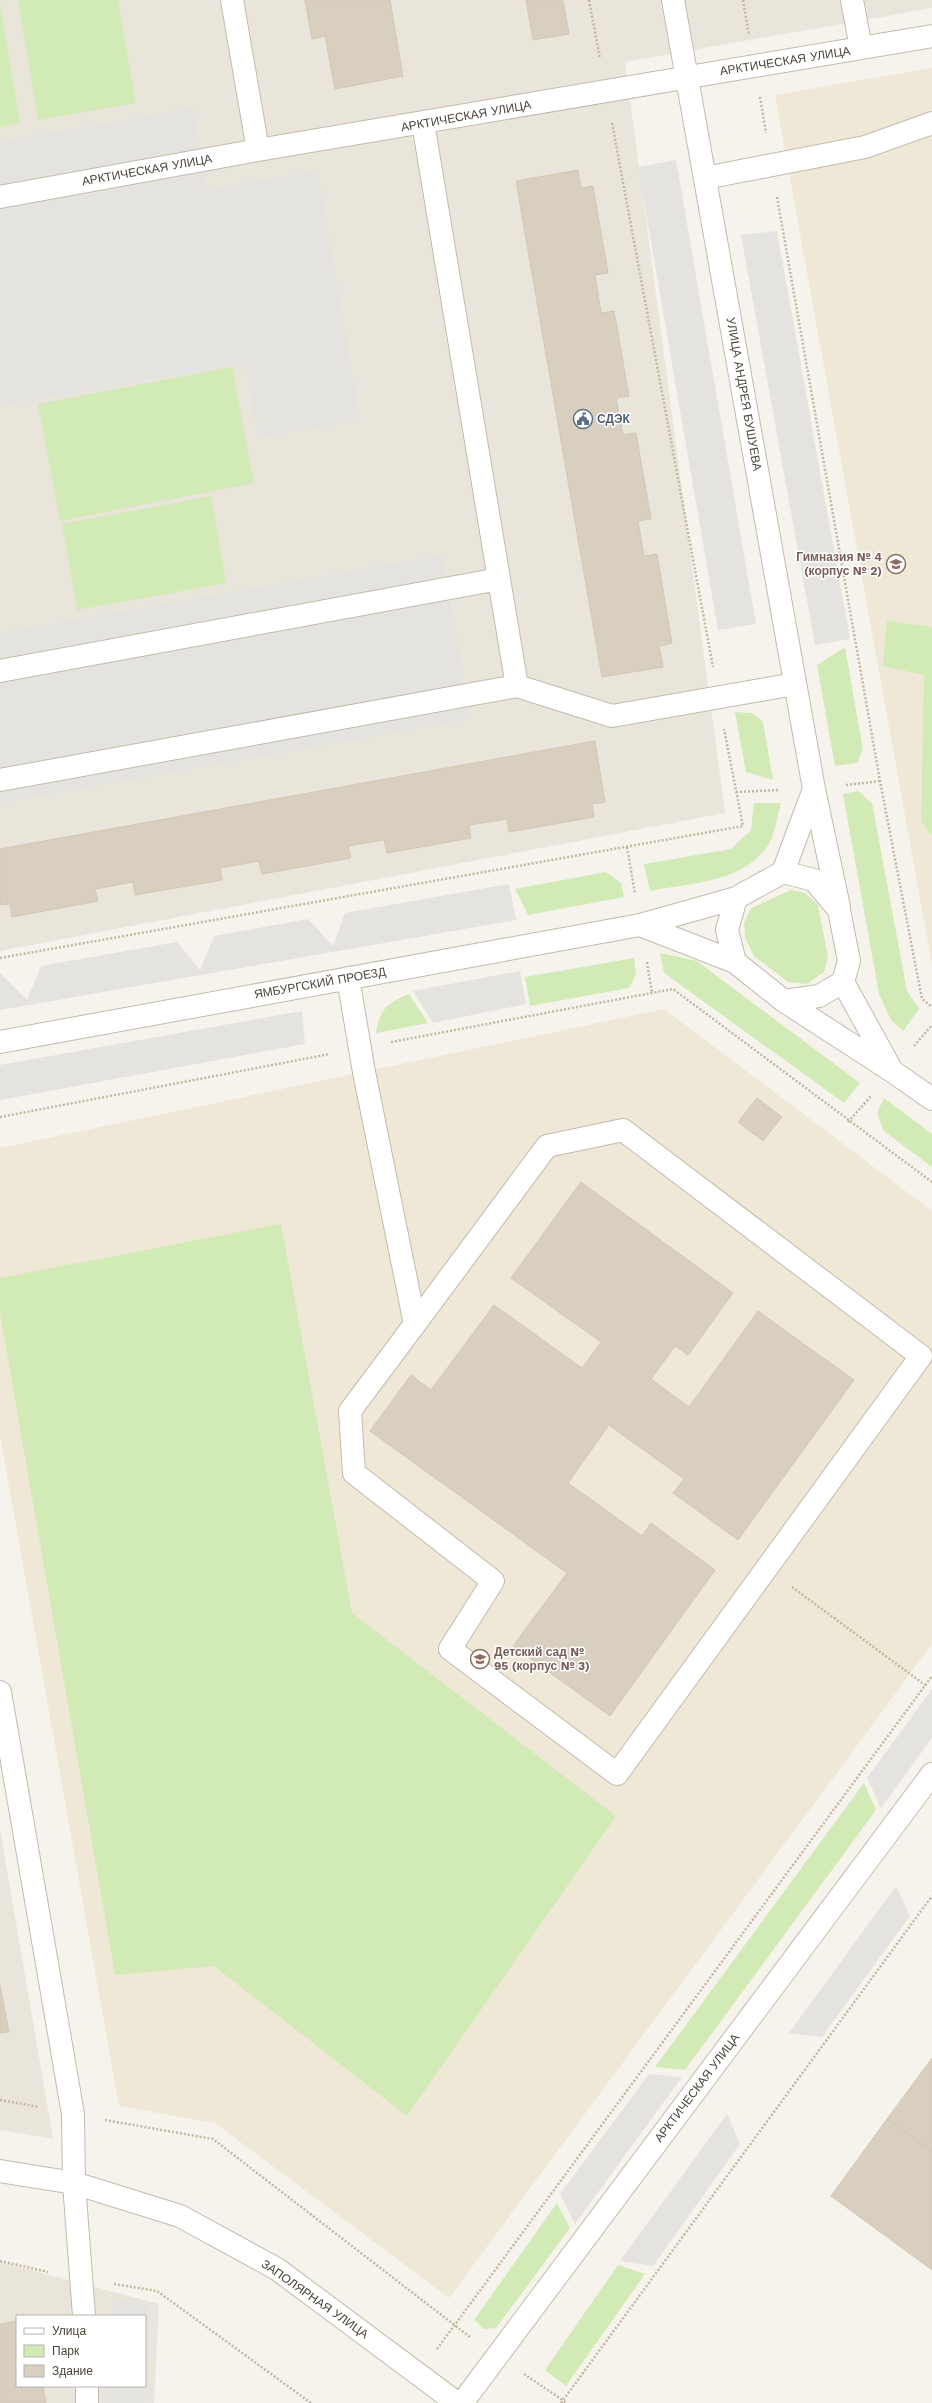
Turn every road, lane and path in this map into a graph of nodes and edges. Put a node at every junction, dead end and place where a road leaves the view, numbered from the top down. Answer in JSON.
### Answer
{"nodes":[{"id":1,"x":232,"y":0,"type":"edge"},
{"id":2,"x":589,"y":0,"type":"edge"},
{"id":3,"x":673,"y":0,"type":"edge"},
{"id":4,"x":743,"y":0,"type":"edge"},
{"id":5,"x":852,"y":0,"type":"edge"},
{"id":6,"x":932,"y":36,"type":"edge"},
{"id":7,"x":861,"y":48,"type":"junction"},
{"id":8,"x":754,"y":66,"type":"junction"},
{"id":9,"x":688,"y":77,"type":"junction"},
{"id":10,"x":606,"y":92,"type":"junction"},
{"id":11,"x":423,"y":123,"type":"junction"},
{"id":12,"x":932,"y":123,"type":"edge"},
{"id":13,"x":258,"y":150,"type":"junction"},
{"id":14,"x":772,"y":166,"type":"junction"},
{"id":15,"x":705,"y":178,"type":"junction"},
{"id":16,"x":0,"y":197,"type":"edge"},
{"id":17,"x":499,"y":579,"type":"junction"},
{"id":18,"x":0,"y":671,"type":"edge"},
{"id":19,"x":796,"y":684,"type":"junction"},
{"id":20,"x":517,"y":686,"type":"junction"},
{"id":21,"x":718,"y":697,"type":"junction"},
{"id":22,"x":0,"y":780,"type":"edge"},
{"id":23,"x":814,"y":789,"type":"junction"},
{"id":24,"x":783,"y":872,"type":"junction"},
{"id":25,"x":736,"y":898,"type":"junction"},
{"id":26,"x":839,"y":910,"type":"junction"},
{"id":27,"x":640,"y":925,"type":"junction"},
{"id":28,"x":0,"y":958,"type":"edge"},
{"id":29,"x":735,"y":962,"type":"junction"},
{"id":30,"x":348,"y":978,"type":"junction"},
{"id":31,"x":843,"y":982,"type":"junction"},
{"id":32,"x":784,"y":1001,"type":"junction"},
{"id":33,"x":932,"y":1007,"type":"edge"},
{"id":34,"x":0,"y":1042,"type":"edge"},
{"id":35,"x":361,"y":1048,"type":"junction"},
{"id":36,"x":892,"y":1071,"type":"junction"},
{"id":37,"x":932,"y":1099,"type":"edge"},
{"id":38,"x":0,"y":1117,"type":"edge"},
{"id":39,"x":932,"y":1182,"type":"edge"},
{"id":40,"x":415,"y":1324,"type":"junction"},
{"id":41,"x":766,"y":1568,"type":"junction"},
{"id":42,"x":932,"y":1676,"type":"edge"},
{"id":43,"x":925,"y":1685,"type":"junction"},
{"id":44,"x":0,"y":1692,"type":"edge"},
{"id":45,"x":932,"y":1774,"type":"edge"},
{"id":46,"x":932,"y":1896,"type":"edge"},
{"id":47,"x":0,"y":2100,"type":"edge"},
{"id":48,"x":73,"y":2114,"type":"junction"},
{"id":49,"x":0,"y":2171,"type":"edge"},
{"id":50,"x":74,"y":2183,"type":"junction"},
{"id":51,"x":0,"y":2261,"type":"edge"},
{"id":52,"x":83,"y":2280,"type":"junction"},
{"id":53,"x":84,"y":2315,"type":"edge"},
{"id":54,"x":453,"y":2326,"type":"junction"},
{"id":55,"x":497,"y":2356,"type":"junction"},
{"id":56,"x":418,"y":2374,"type":"junction"},
{"id":57,"x":87,"y":2387,"type":"edge"},
{"id":58,"x":564,"y":2402,"type":"edge"},
{"id":59,"x":87,"y":2403,"type":"edge"},
{"id":60,"x":311,"y":2403,"type":"edge"},
{"id":61,"x":457,"y":2403,"type":"edge"},
{"id":62,"x":462,"y":2403,"type":"edge"}],
"edges":[{"from":1,"to":13,"type":"street"},
{"from":2,"to":10,"type":"path"},
{"from":3,"to":9,"type":"street","name":"УЛИЦА АНДРЕЯ БУШУЕВА"},
{"from":4,"to":8,"type":"path"},
{"from":5,"to":7,"type":"street"},
{"from":6,"to":7,"type":"street","name":"АРКТИЧЕСКАЯ УЛИЦА"},
{"from":7,"to":8,"type":"street","name":"АРКТИЧЕСКАЯ УЛИЦА"},
{"from":8,"to":9,"type":"street","name":"АРКТИЧЕСКАЯ УЛИЦА"},
{"from":8,"to":14,"type":"path"},
{"from":9,"to":10,"type":"street","name":"АРКТИЧЕСКАЯ УЛИЦА"},
{"from":9,"to":15,"type":"street","name":"УЛИЦА АНДРЕЯ БУШУЕВА"},
{"from":10,"to":11,"type":"street","name":"АРКТИЧЕСКАЯ УЛИЦА"},
{"from":10,"to":21,"type":"path"},
{"from":11,"to":13,"type":"street","name":"АРКТИЧЕСКАЯ УЛИЦА"},
{"from":11,"to":17,"type":"street"},
{"from":12,"to":14,"type":"street"},
{"from":13,"to":16,"type":"street","name":"АРКТИЧЕСКАЯ УЛИЦА"},
{"from":14,"to":15,"type":"street"},
{"from":14,"to":33,"type":"path"},
{"from":15,"to":19,"type":"street","name":"УЛИЦА АНДРЕЯ БУШУЕВА"},
{"from":17,"to":18,"type":"street"},
{"from":17,"to":20,"type":"street"},
{"from":19,"to":21,"type":"street"},
{"from":19,"to":23,"type":"street","name":"УЛИЦА АНДРЕЯ БУШУЕВА"},
{"from":20,"to":21,"type":"street"},
{"from":20,"to":22,"type":"street"},
{"from":21,"to":28,"type":"path"},
{"from":23,"to":24,"type":"street"},
{"from":23,"to":26,"type":"street","name":"УЛИЦА АНДРЕЯ БУШУЕВА"},
{"from":24,"to":25,"type":"street"},
{"from":24,"to":26,"type":"street"},
{"from":25,"to":27,"type":"street","name":"ЯМБУРГСКИЙ ПРОЕЗД"},
{"from":25,"to":29,"type":"street"},
{"from":26,"to":31,"type":"street"},
{"from":27,"to":29,"type":"street"},
{"from":27,"to":30,"type":"street","name":"ЯМБУРГСКИЙ ПРОЕЗД"},
{"from":29,"to":32,"type":"street"},
{"from":30,"to":34,"type":"street","name":"ЯМБУРГСКИЙ ПРОЕЗД"},
{"from":30,"to":35,"type":"street"},
{"from":31,"to":32,"type":"street"},
{"from":31,"to":36,"type":"street"},
{"from":32,"to":36,"type":"street"},
{"from":35,"to":38,"type":"path"},
{"from":35,"to":39,"type":"path"},
{"from":35,"to":40,"type":"street"},
{"from":36,"to":37,"type":"street"},
{"from":40,"to":41,"type":"street"},
{"from":40,"to":41,"type":"street"},
{"from":41,"to":43,"type":"path"},
{"from":42,"to":43,"type":"path"},
{"from":43,"to":54,"type":"path"},
{"from":44,"to":48,"type":"street"},
{"from":45,"to":55,"type":"street","name":"АРКТИЧЕСКАЯ УЛИЦА"},
{"from":46,"to":58,"type":"path"},
{"from":47,"to":48,"type":"path"},
{"from":48,"to":50,"type":"street"},
{"from":48,"to":54,"type":"path"},
{"from":49,"to":50,"type":"street","name":"ЗАПОЛЯРНАЯ УЛИЦА"},
{"from":50,"to":52,"type":"street"},
{"from":50,"to":56,"type":"street","name":"ЗАПОЛЯРНАЯ УЛИЦА"},
{"from":51,"to":52,"type":"path"},
{"from":52,"to":53,"type":"street"},
{"from":52,"to":60,"type":"path"},
{"from":54,"to":55,"type":"path"},
{"from":54,"to":56,"type":"path"},
{"from":55,"to":58,"type":"path"},
{"from":55,"to":62,"type":"street","name":"АРКТИЧЕСКАЯ УЛИЦА"},
{"from":56,"to":61,"type":"street","name":"ЗАПОЛЯРНАЯ УЛИЦА"},
{"from":57,"to":59,"type":"street"}]}
